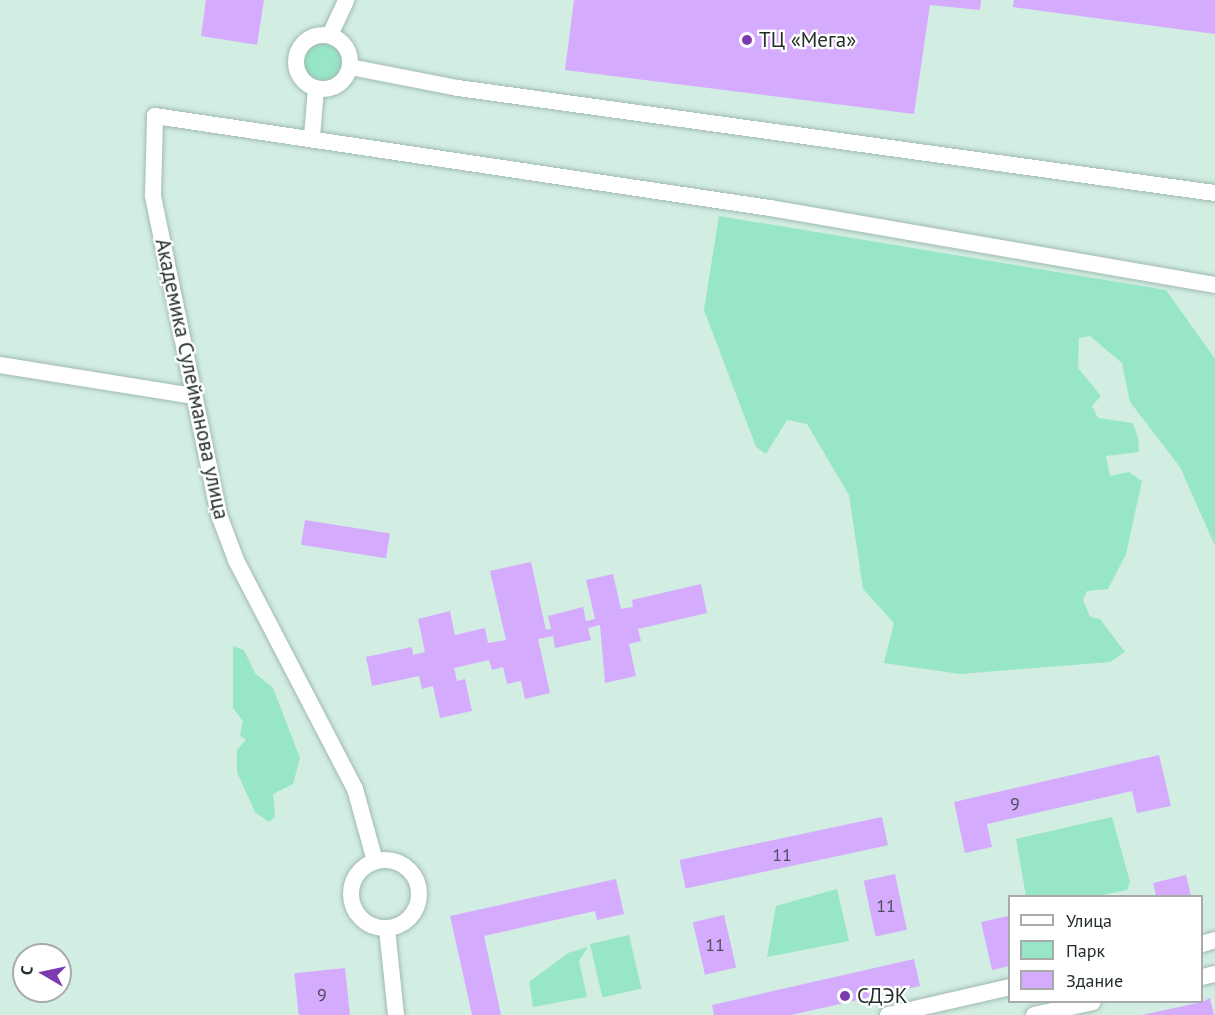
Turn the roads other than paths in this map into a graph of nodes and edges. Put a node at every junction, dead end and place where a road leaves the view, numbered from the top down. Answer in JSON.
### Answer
{"nodes":[{"id":1,"x":346,"y":0,"type":"edge"},
{"id":2,"x":330,"y":35,"type":"junction"},
{"id":3,"x":350,"y":67,"type":"junction"},
{"id":4,"x":316,"y":88,"type":"junction"},
{"id":5,"x":312,"y":137,"type":"junction"},
{"id":6,"x":1215,"y":193,"type":"edge"},
{"id":7,"x":1215,"y":285,"type":"edge"},
{"id":8,"x":0,"y":365,"type":"edge"},
{"id":9,"x":193,"y":396,"type":"junction"},
{"id":10,"x":375,"y":861,"type":"junction"},
{"id":11,"x":387,"y":929,"type":"junction"},
{"id":12,"x":1008,"y":987,"type":"edge"},
{"id":13,"x":1088,"y":1003,"type":"edge"},
{"id":14,"x":396,"y":1015,"type":"edge"},
{"id":15,"x":888,"y":1015,"type":"edge"},
{"id":16,"x":1034,"y":1015,"type":"edge"}],
"edges":[{"from":1,"to":2,"type":"street"},
{"from":2,"to":3,"type":"street"},
{"from":2,"to":4,"type":"street"},
{"from":3,"to":4,"type":"street"},
{"from":3,"to":6,"type":"street"},
{"from":4,"to":5,"type":"street"},
{"from":5,"to":7,"type":"street"},
{"from":5,"to":9,"type":"street","name":"Академика Сулейманова улица"},
{"from":8,"to":9,"type":"street"},
{"from":9,"to":10,"type":"street","name":"Академика Сулейманова улица"},
{"from":10,"to":11,"type":"street"},
{"from":10,"to":11,"type":"street"},
{"from":11,"to":14,"type":"street"},
{"from":12,"to":15,"type":"street"},
{"from":13,"to":16,"type":"street"}]}
